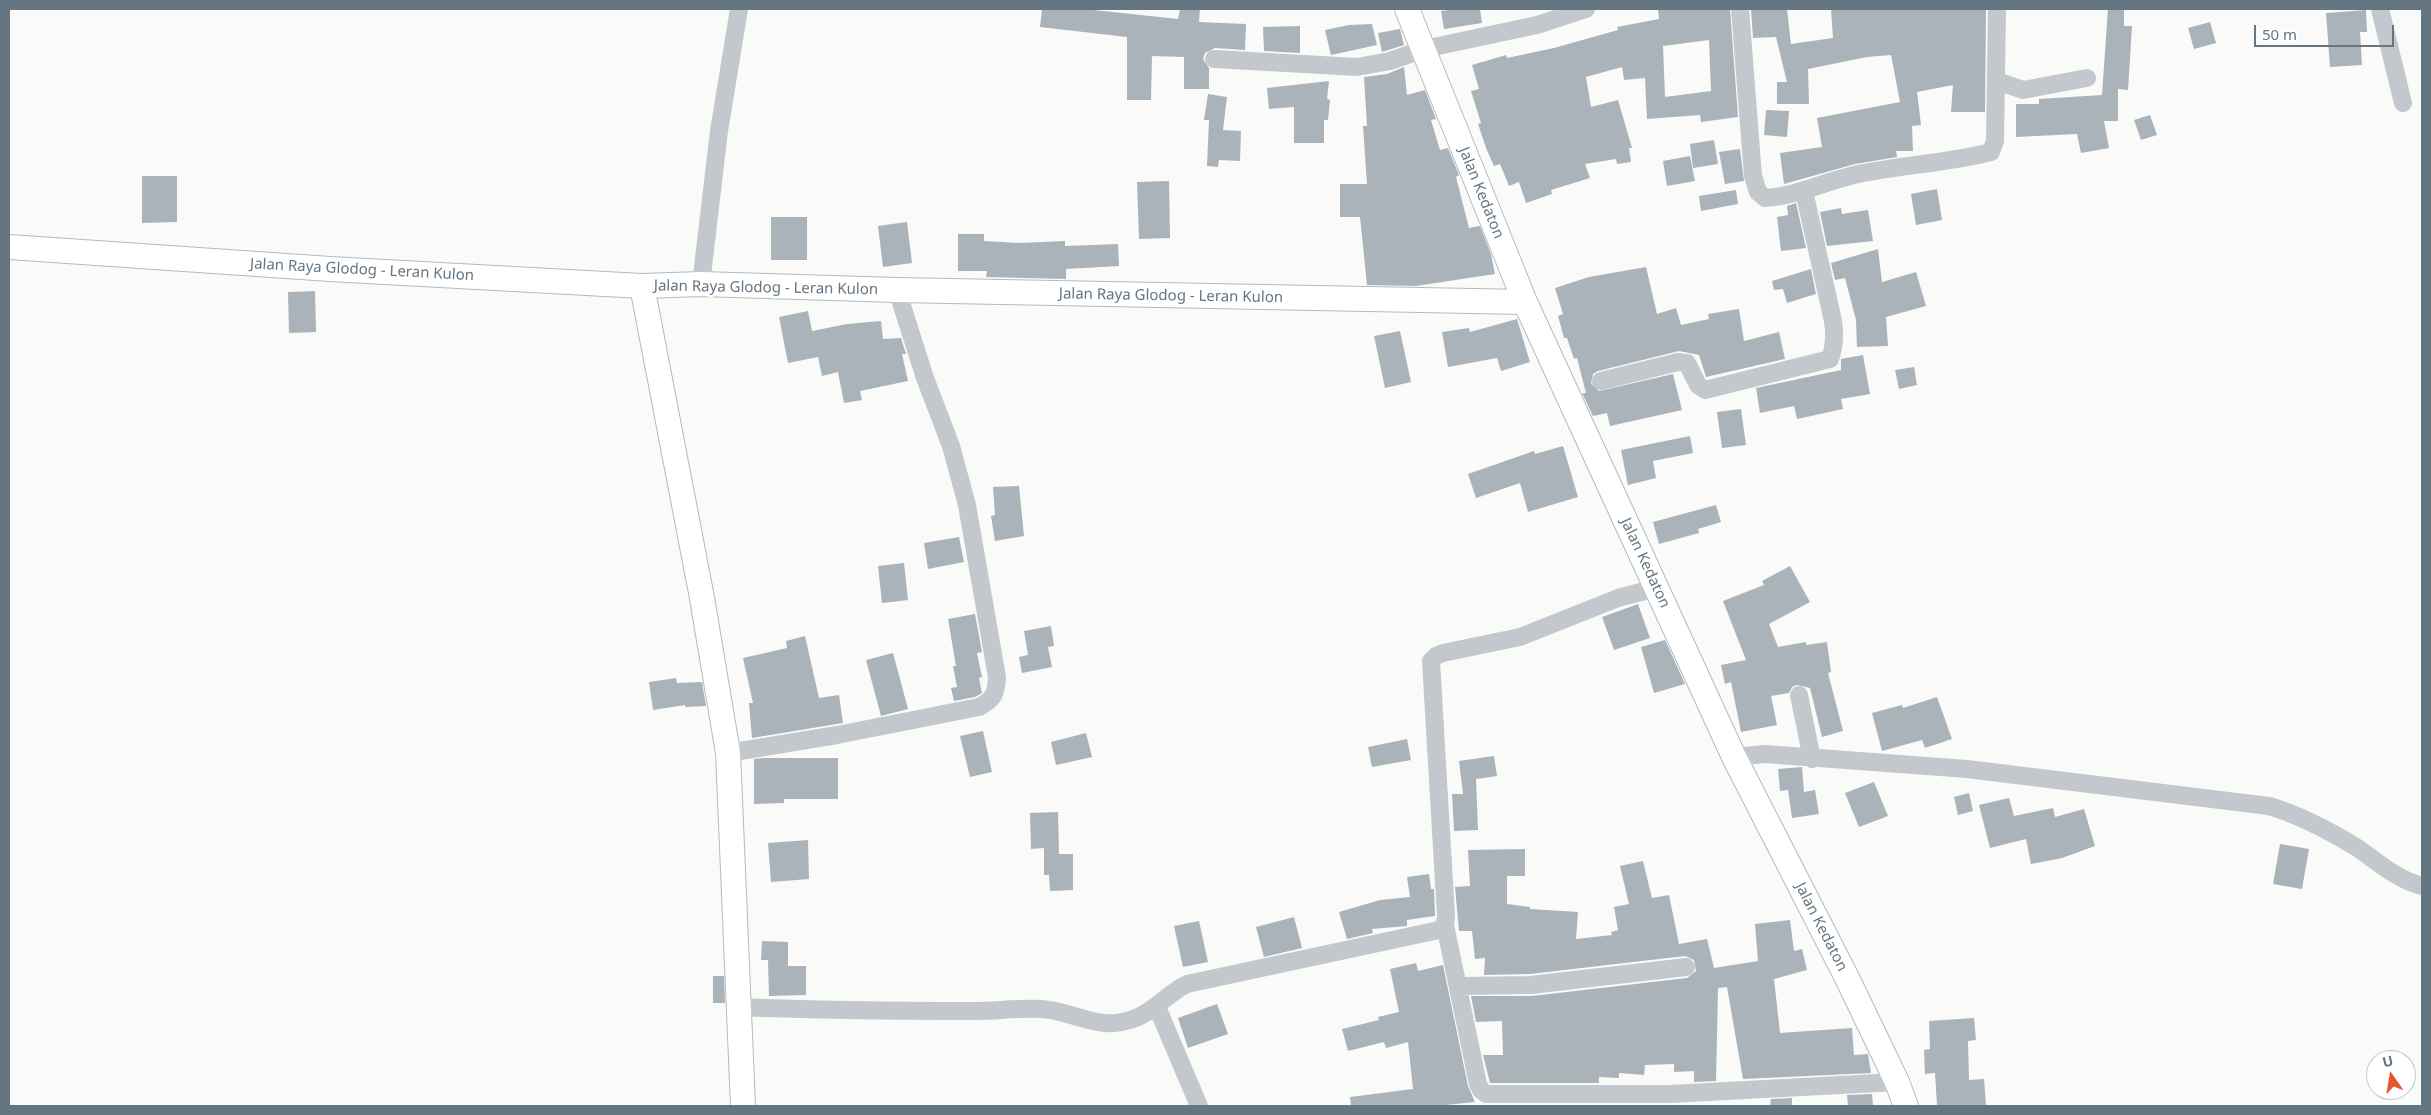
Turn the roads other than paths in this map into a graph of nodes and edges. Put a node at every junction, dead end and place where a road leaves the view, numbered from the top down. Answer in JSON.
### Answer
{"nodes":[{"id":1,"x":739,"y":9,"type":"edge"},
{"id":2,"x":1406,"y":9,"type":"edge"},
{"id":3,"x":1586,"y":9,"type":"edge"},
{"id":4,"x":1740,"y":9,"type":"edge"},
{"id":5,"x":1997,"y":9,"type":"edge"},
{"id":6,"x":2380,"y":9,"type":"edge"},
{"id":7,"x":1424,"y":49,"type":"junction"},
{"id":8,"x":1214,"y":59,"type":"dead end"},
{"id":9,"x":2087,"y":78,"type":"dead end"},
{"id":10,"x":1997,"y":81,"type":"junction"},
{"id":11,"x":2403,"y":103,"type":"dead end"},
{"id":12,"x":1804,"y":191,"type":"junction"},
{"id":13,"x":9,"y":247,"type":"edge"},
{"id":14,"x":701,"y":284,"type":"junction"},
{"id":15,"x":642,"y":286,"type":"junction"},
{"id":16,"x":897,"y":290,"type":"junction"},
{"id":17,"x":1525,"y":302,"type":"junction"},
{"id":18,"x":1600,"y":381,"type":"dead end"},
{"id":19,"x":1656,"y":588,"type":"junction"},
{"id":20,"x":1799,"y":694,"type":"dead end"},
{"id":21,"x":728,"y":753,"type":"junction"},
{"id":22,"x":1734,"y":758,"type":"junction"},
{"id":23,"x":1812,"y":759,"type":"junction"},
{"id":24,"x":2422,"y":886,"type":"edge"},
{"id":25,"x":1445,"y":925,"type":"junction"},
{"id":26,"x":1686,"y":967,"type":"dead end"},
{"id":27,"x":1460,"y":986,"type":"junction"},
{"id":28,"x":738,"y":1007,"type":"junction"},
{"id":29,"x":1157,"y":1007,"type":"junction"},
{"id":30,"x":1897,"y":1082,"type":"junction"},
{"id":31,"x":743,"y":1106,"type":"edge"},
{"id":32,"x":1199,"y":1106,"type":"edge"},
{"id":33,"x":1906,"y":1106,"type":"edge"}],
"edges":[{"from":1,"to":14,"type":"street"},
{"from":2,"to":7,"type":"street","name":"Jalan Kedaton"},
{"from":3,"to":7,"type":"street"},
{"from":4,"to":12,"type":"street"},
{"from":5,"to":10,"type":"street"},
{"from":6,"to":11,"type":"street"},
{"from":7,"to":8,"type":"street"},
{"from":7,"to":17,"type":"street","name":"Jalan Kedaton"},
{"from":9,"to":10,"type":"street"},
{"from":10,"to":12,"type":"street"},
{"from":12,"to":18,"type":"street"},
{"from":13,"to":15,"type":"street","name":"Jalan Raya Glodog - Leran Kulon"},
{"from":14,"to":15,"type":"street","name":"Jalan Raya Glodog - Leran Kulon"},
{"from":14,"to":16,"type":"street","name":"Jalan Raya Glodog - Leran Kulon"},
{"from":15,"to":21,"type":"street"},
{"from":16,"to":17,"type":"street","name":"Jalan Raya Glodog - Leran Kulon"},
{"from":16,"to":21,"type":"street"},
{"from":17,"to":19,"type":"street","name":"Jalan Kedaton"},
{"from":19,"to":22,"type":"street","name":"Jalan Kedaton"},
{"from":19,"to":25,"type":"street"},
{"from":20,"to":23,"type":"street"},
{"from":21,"to":28,"type":"street"},
{"from":22,"to":23,"type":"street"},
{"from":22,"to":30,"type":"street","name":"Jalan Kedaton"},
{"from":23,"to":24,"type":"street"},
{"from":25,"to":27,"type":"street"},
{"from":25,"to":29,"type":"street"},
{"from":26,"to":27,"type":"street"},
{"from":27,"to":30,"type":"street"},
{"from":28,"to":29,"type":"street"},
{"from":28,"to":31,"type":"street"},
{"from":29,"to":32,"type":"street"},
{"from":30,"to":33,"type":"street","name":"Jalan Kedaton"}]}
